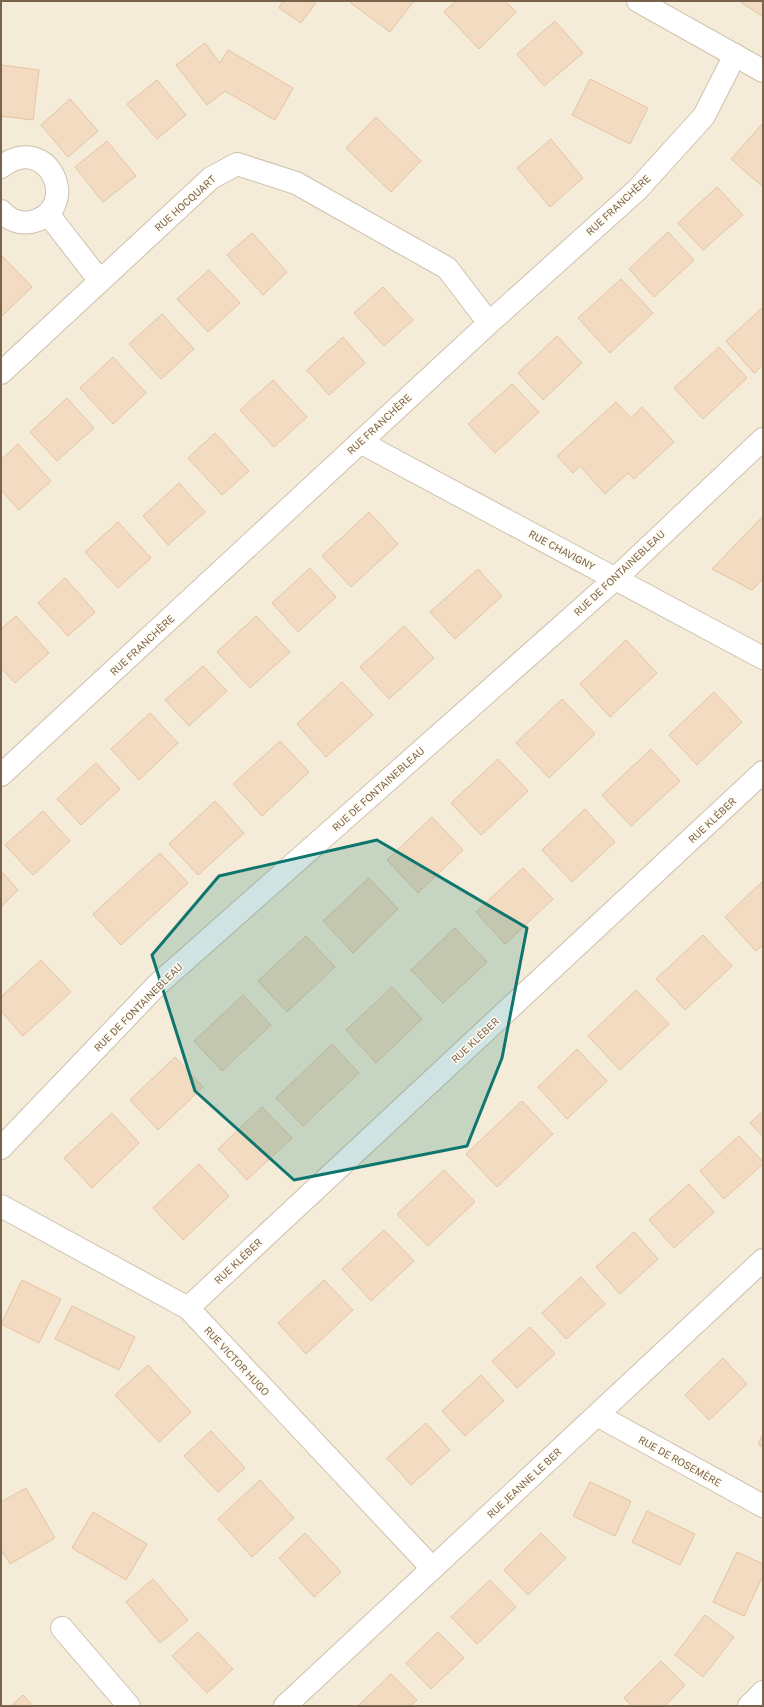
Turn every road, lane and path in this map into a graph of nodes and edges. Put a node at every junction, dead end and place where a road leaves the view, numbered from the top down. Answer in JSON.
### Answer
{"nodes":[{"id":1,"x":638,"y":1,"type":"edge"},
{"id":2,"x":735,"y":55,"type":"junction"},
{"id":3,"x":763,"y":71,"type":"edge"},
{"id":4,"x":1,"y":167,"type":"edge"},
{"id":5,"x":1,"y":212,"type":"edge"},
{"id":6,"x":48,"y":214,"type":"junction"},
{"id":7,"x":100,"y":281,"type":"junction"},
{"id":8,"x":489,"y":322,"type":"junction"},
{"id":9,"x":1,"y":373,"type":"edge"},
{"id":10,"x":763,"y":439,"type":"edge"},
{"id":11,"x":360,"y":442,"type":"junction"},
{"id":12,"x":615,"y":579,"type":"junction"},
{"id":13,"x":763,"y":658,"type":"edge"},
{"id":14,"x":763,"y":772,"type":"edge"},
{"id":15,"x":1,"y":775,"type":"edge"},
{"id":16,"x":1,"y":1148,"type":"edge"},
{"id":17,"x":1,"y":1206,"type":"edge"},
{"id":18,"x":763,"y":1260,"type":"edge"},
{"id":19,"x":188,"y":1308,"type":"junction"},
{"id":20,"x":596,"y":1415,"type":"junction"},
{"id":21,"x":763,"y":1506,"type":"edge"},
{"id":22,"x":432,"y":1568,"type":"junction"},
{"id":23,"x":62,"y":1628,"type":"dead end"},
{"id":24,"x":763,"y":1692,"type":"edge"},
{"id":25,"x":129,"y":1706,"type":"edge"},
{"id":26,"x":285,"y":1706,"type":"edge"},
{"id":27,"x":749,"y":1706,"type":"edge"}],
"edges":[{"from":1,"to":2,"type":"street"},
{"from":2,"to":3,"type":"street"},
{"from":2,"to":8,"type":"street","name":"RUE FRANCHÈRE"},
{"from":4,"to":6,"type":"street"},
{"from":5,"to":6,"type":"street"},
{"from":6,"to":7,"type":"street"},
{"from":7,"to":8,"type":"street","name":"RUE HOCQUART"},
{"from":7,"to":9,"type":"street","name":"RUE HOCQUART"},
{"from":8,"to":11,"type":"street","name":"RUE FRANCHÈRE"},
{"from":10,"to":12,"type":"street","name":"RUE DE FONTAINEBLEAU"},
{"from":11,"to":12,"type":"street","name":"RUE CHAVIGNY"},
{"from":11,"to":15,"type":"street","name":"RUE FRANCHÈRE"},
{"from":12,"to":13,"type":"street","name":"RUE CHAVIGNY"},
{"from":12,"to":16,"type":"street","name":"RUE DE FONTAINEBLEAU"},
{"from":14,"to":19,"type":"street","name":"RUE KLÉBER"},
{"from":17,"to":19,"type":"street","name":"RUE VICTOR HUGO"},
{"from":18,"to":20,"type":"street","name":"RUE JEANNE LE BER"},
{"from":19,"to":22,"type":"street","name":"RUE VICTOR HUGO"},
{"from":20,"to":21,"type":"street","name":"RUE DE ROSEMÈRE"},
{"from":20,"to":22,"type":"street","name":"RUE JEANNE LE BER"},
{"from":22,"to":26,"type":"street","name":"RUE JEANNE LE BER"},
{"from":23,"to":25,"type":"street"},
{"from":24,"to":27,"type":"street"}]}
